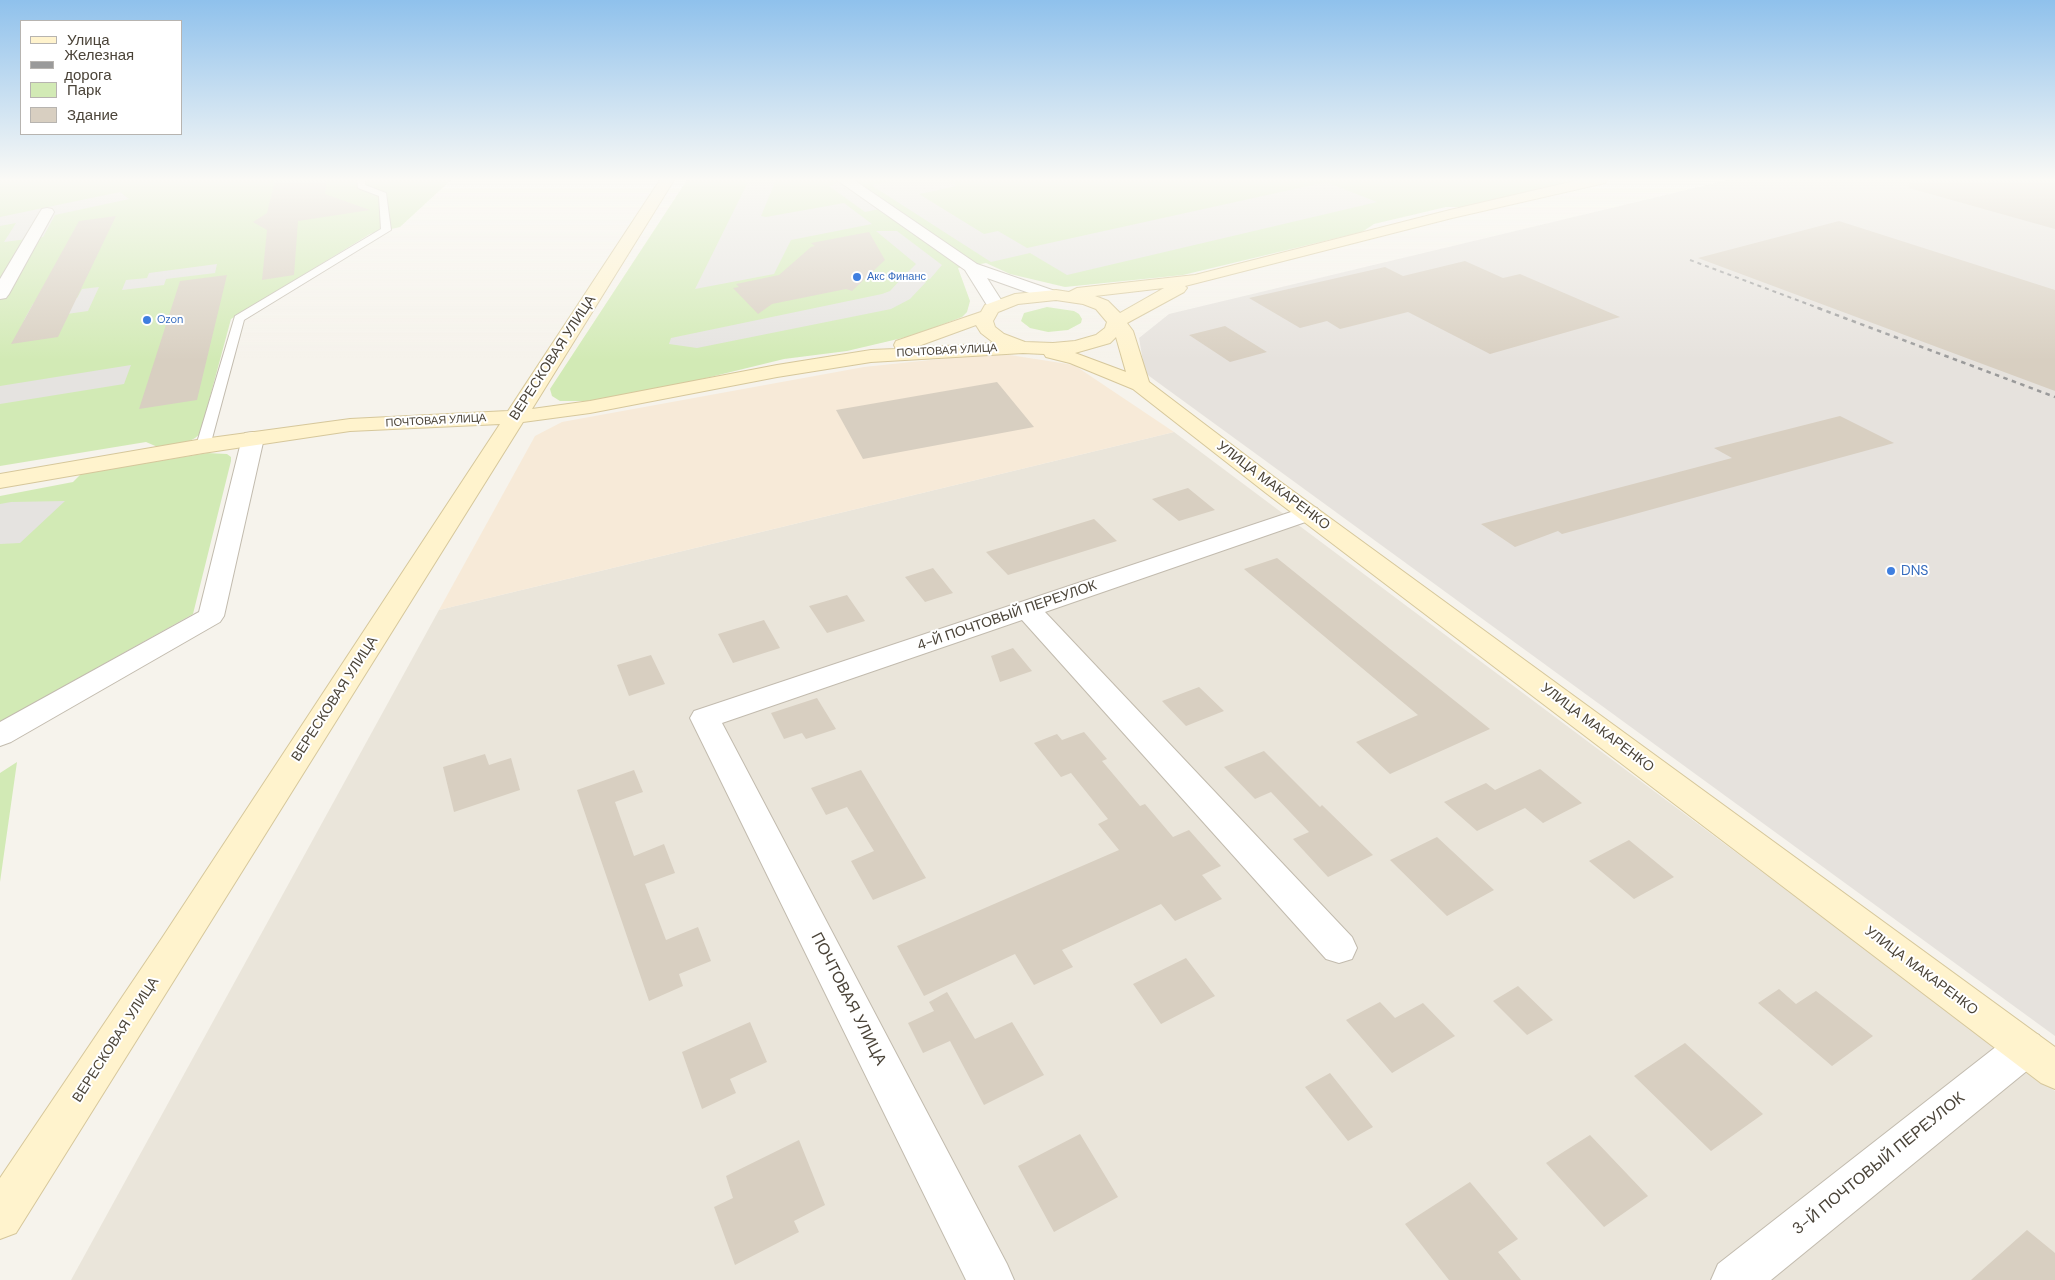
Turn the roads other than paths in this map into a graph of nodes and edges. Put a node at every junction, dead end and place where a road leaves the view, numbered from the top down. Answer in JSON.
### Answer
{"nodes":[{"id":1,"x":31,"y":240,"type":"edge"},
{"id":2,"x":370,"y":240,"type":"edge"},
{"id":3,"x":629,"y":240,"type":"edge"},
{"id":4,"x":931,"y":240,"type":"edge"},
{"id":5,"x":1351,"y":240,"type":"edge"},
{"id":6,"x":971,"y":267,"type":"junction"},
{"id":7,"x":1195,"y":280,"type":"junction"},
{"id":8,"x":0,"y":294,"type":"edge"},
{"id":9,"x":1053,"y":295,"type":"junction"},
{"id":10,"x":991,"y":311,"type":"junction"},
{"id":11,"x":1116,"y":322,"type":"junction"},
{"id":12,"x":1027,"y":347,"type":"junction"},
{"id":13,"x":870,"y":356,"type":"junction"},
{"id":14,"x":1140,"y":385,"type":"junction"},
{"id":15,"x":515,"y":417,"type":"junction"},
{"id":16,"x":253,"y":438,"type":"junction"},
{"id":17,"x":203,"y":446,"type":"junction"},
{"id":18,"x":0,"y":481,"type":"edge"},
{"id":19,"x":1309,"y":513,"type":"junction"},
{"id":20,"x":1027,"y":609,"type":"junction"},
{"id":21,"x":705,"y":718,"type":"joint"},
{"id":22,"x":0,"y":735,"type":"edge"},
{"id":23,"x":1339,"y":948,"type":"dead end"},
{"id":24,"x":2040,"y":1059,"type":"edge"},
{"id":25,"x":0,"y":1217,"type":"edge"},
{"id":26,"x":991,"y":1280,"type":"edge"},
{"id":27,"x":1734,"y":1280,"type":"edge"}],
"edges":[{"from":1,"to":8,"type":"street"},
{"from":2,"to":17,"type":"lane"},
{"from":3,"to":15,"type":"street","name":"ВЕРЕСКОВАЯ УЛИЦА"},
{"from":4,"to":6,"type":"street"},
{"from":5,"to":7,"type":"street"},
{"from":6,"to":9,"type":"street"},
{"from":6,"to":10,"type":"street"},
{"from":7,"to":9,"type":"street"},
{"from":7,"to":11,"type":"street"},
{"from":9,"to":10,"type":"street","name":"ПОЧТОВАЯ УЛИЦА"},
{"from":9,"to":11,"type":"street"},
{"from":10,"to":12,"type":"street"},
{"from":10,"to":13,"type":"street","name":"ПОЧТОВАЯ УЛИЦА"},
{"from":11,"to":12,"type":"street"},
{"from":11,"to":14,"type":"street"},
{"from":12,"to":13,"type":"street","name":"ПОЧТОВАЯ УЛИЦА"},
{"from":12,"to":14,"type":"street","name":"УЛИЦА МАКАРЕНКО"},
{"from":13,"to":15,"type":"street","name":"ПОЧТОВАЯ УЛИЦА"},
{"from":14,"to":19,"type":"street","name":"УЛИЦА МАКАРЕНКО"},
{"from":15,"to":16,"type":"street","name":"ПОЧТОВАЯ УЛИЦА"},
{"from":15,"to":25,"type":"street","name":"ВЕРЕСКОВАЯ УЛИЦА"},
{"from":16,"to":17,"type":"street","name":"ПОЧТОВАЯ УЛИЦА"},
{"from":16,"to":22,"type":"street"},
{"from":17,"to":18,"type":"street","name":"ПОЧТОВАЯ УЛИЦА"},
{"from":19,"to":20,"type":"street","name":"4-Й ПОЧТОВЫЙ ПЕРЕУЛОК"},
{"from":19,"to":24,"type":"street","name":"УЛИЦА МАКАРЕНКО"},
{"from":20,"to":21,"type":"street","name":"4-Й ПОЧТОВЫЙ ПЕРЕУЛОК"},
{"from":20,"to":23,"type":"street"},
{"from":21,"to":26,"type":"street","name":"ПОЧТОВАЯ УЛИЦА"},
{"from":24,"to":27,"type":"street","name":"3-Й ПОЧТОВЫЙ ПЕРЕУЛОК"}]}
